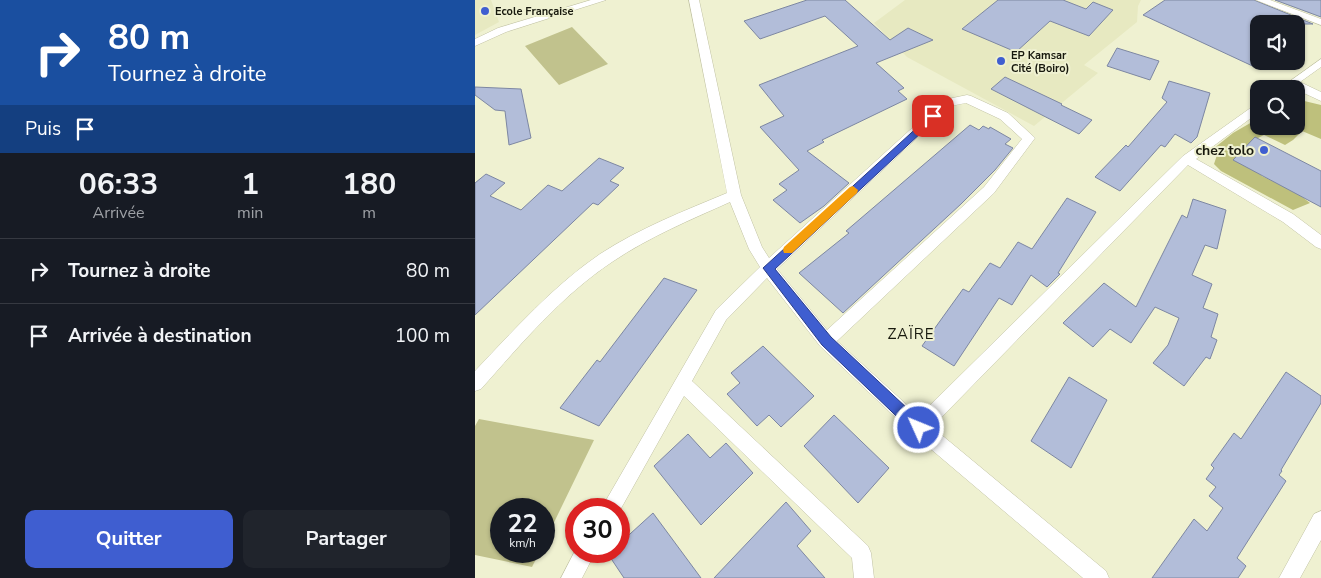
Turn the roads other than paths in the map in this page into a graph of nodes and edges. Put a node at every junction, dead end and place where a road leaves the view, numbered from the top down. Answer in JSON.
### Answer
{"nodes":[{"id":1,"x":601,"y":0,"type":"edge"},
{"id":2,"x":694,"y":0,"type":"edge"},
{"id":3,"x":1261,"y":0,"type":"edge"},
{"id":4,"x":1321,"y":22,"type":"edge"},
{"id":5,"x":475,"y":43,"type":"edge"},
{"id":6,"x":1321,"y":62,"type":"edge"},
{"id":7,"x":1297,"y":80,"type":"edge"},
{"id":8,"x":1305,"y":92,"type":"edge"},
{"id":9,"x":1321,"y":97,"type":"edge"},
{"id":10,"x":1250,"y":112,"type":"edge"},
{"id":11,"x":1187,"y":158,"type":"junction"},
{"id":12,"x":734,"y":195,"type":"junction"},
{"id":13,"x":1321,"y":243,"type":"edge"},
{"id":14,"x":768,"y":268,"type":"junction"},
{"id":15,"x":827,"y":341,"type":"junction"},
{"id":16,"x":682,"y":382,"type":"junction"},
{"id":17,"x":475,"y":383,"type":"edge"},
{"id":18,"x":919,"y":428,"type":"junction"},
{"id":19,"x":616,"y":498,"type":"edge"},
{"id":20,"x":1321,"y":521,"type":"edge"},
{"id":21,"x":579,"y":563,"type":"edge"},
{"id":22,"x":571,"y":578,"type":"edge"},
{"id":23,"x":864,"y":578,"type":"edge"},
{"id":24,"x":1099,"y":578,"type":"edge"},
{"id":25,"x":1289,"y":578,"type":"edge"}],
"edges":[{"from":1,"to":5,"type":"street"},
{"from":2,"to":12,"type":"street"},
{"from":3,"to":4,"type":"street"},
{"from":6,"to":7,"type":"street"},
{"from":8,"to":9,"type":"street"},
{"from":10,"to":11,"type":"street"},
{"from":11,"to":13,"type":"street"},
{"from":11,"to":18,"type":"street"},
{"from":12,"to":14,"type":"street"},
{"from":12,"to":17,"type":"street"},
{"from":14,"to":15,"type":"street"},
{"from":14,"to":15,"type":"street"},
{"from":14,"to":16,"type":"street"},
{"from":15,"to":18,"type":"street"},
{"from":16,"to":19,"type":"street"},
{"from":16,"to":23,"type":"street"},
{"from":18,"to":24,"type":"street"},
{"from":20,"to":25,"type":"street"},
{"from":21,"to":22,"type":"street"}]}
